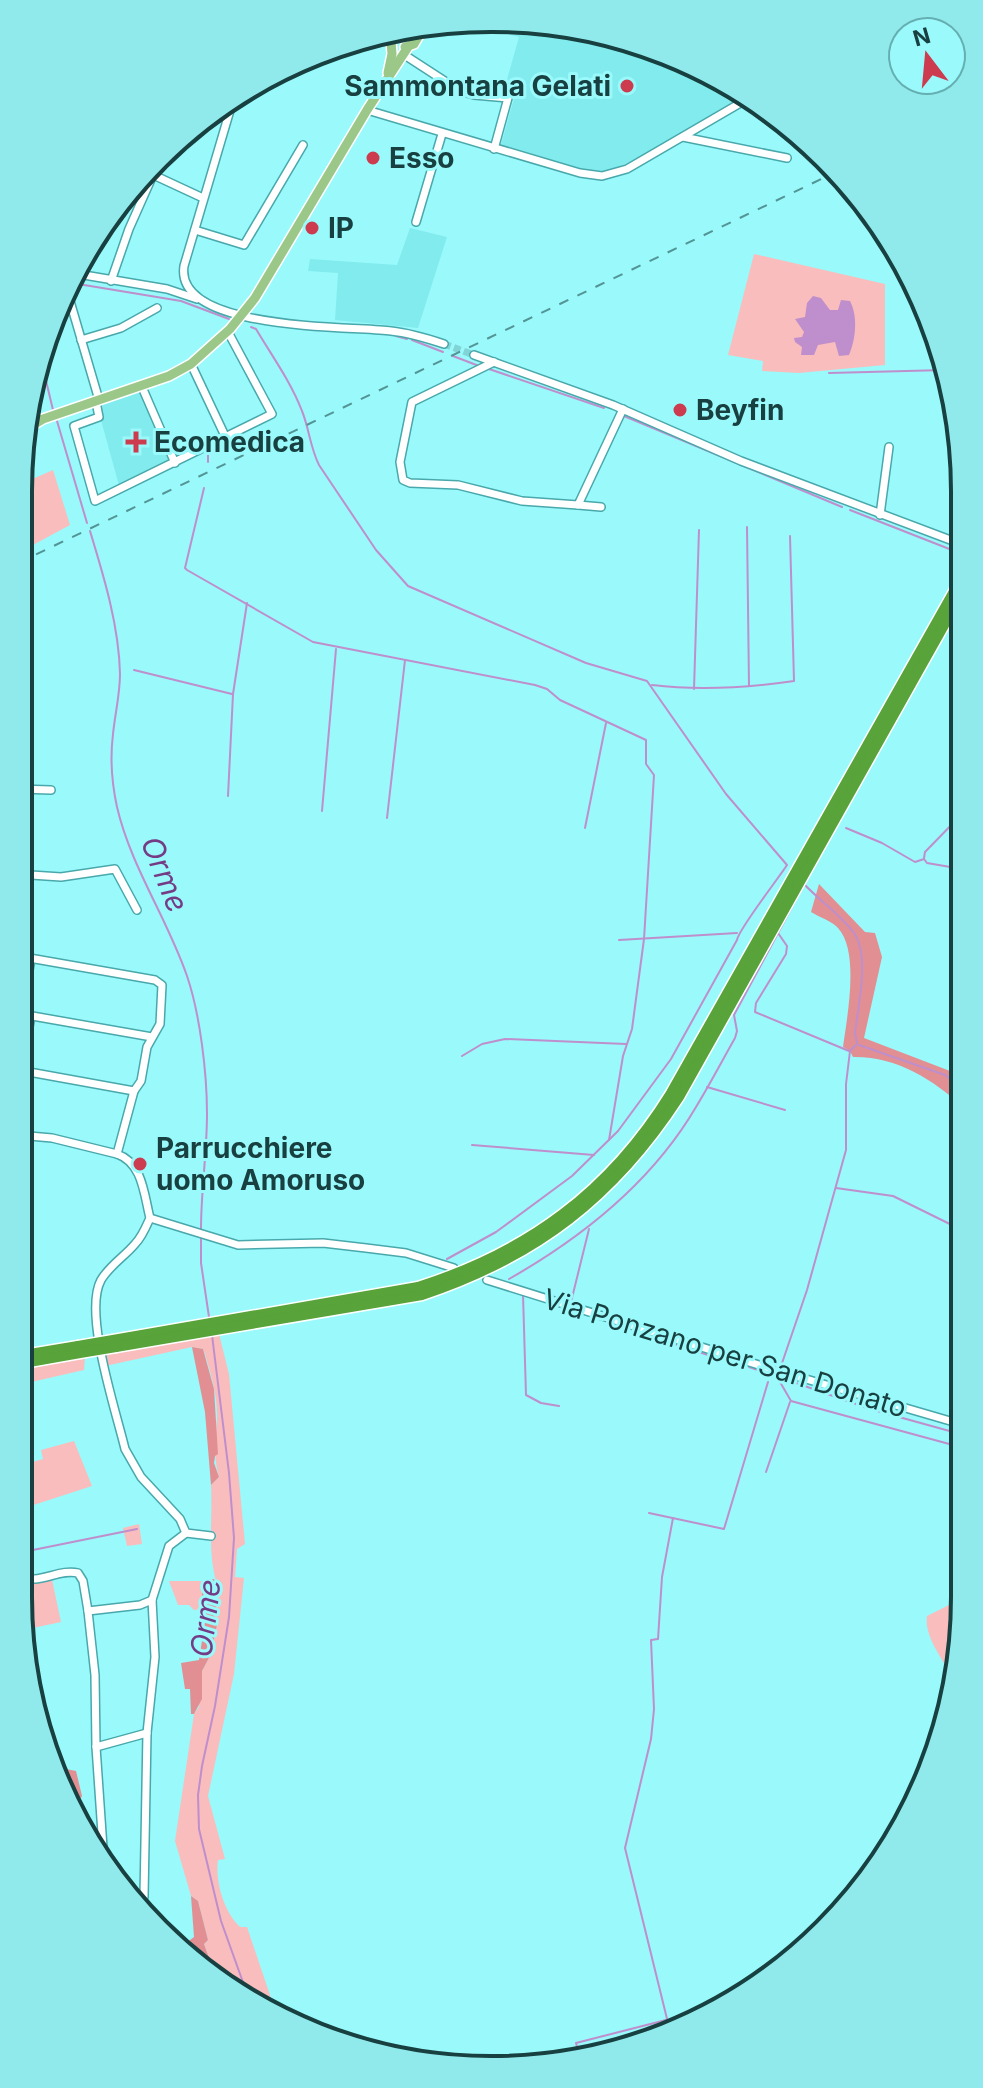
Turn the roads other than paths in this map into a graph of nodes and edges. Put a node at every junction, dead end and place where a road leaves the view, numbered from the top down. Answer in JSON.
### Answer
{"nodes":[{"id":1,"x":419,"y":38,"type":"edge"},
{"id":2,"x":394,"y":43,"type":"edge"},
{"id":3,"x":390,"y":44,"type":"edge"},
{"id":4,"x":406,"y":50,"type":"junction"},
{"id":5,"x":383,"y":84,"type":"junction"},
{"id":6,"x":739,"y":104,"type":"edge"},
{"id":7,"x":367,"y":110,"type":"junction"},
{"id":8,"x":229,"y":114,"type":"edge"},
{"id":9,"x":442,"y":134,"type":"junction"},
{"id":10,"x":683,"y":137,"type":"junction"},
{"id":11,"x":303,"y":145,"type":"dead end"},
{"id":12,"x":494,"y":149,"type":"junction"},
{"id":13,"x":787,"y":158,"type":"dead end"},
{"id":14,"x":157,"y":177,"type":"edge"},
{"id":15,"x":143,"y":193,"type":"edge"},
{"id":16,"x":203,"y":198,"type":"junction"},
{"id":17,"x":416,"y":222,"type":"dead end"},
{"id":18,"x":195,"y":230,"type":"junction"},
{"id":19,"x":183,"y":275,"type":"junction"},
{"id":20,"x":86,"y":276,"type":"edge"},
{"id":21,"x":111,"y":281,"type":"junction"},
{"id":22,"x":167,"y":289,"type":"junction"},
{"id":23,"x":203,"y":301,"type":"junction"},
{"id":24,"x":71,"y":306,"type":"edge"},
{"id":25,"x":157,"y":308,"type":"dead end"},
{"id":26,"x":240,"y":315,"type":"junction"},
{"id":27,"x":228,"y":332,"type":"junction"},
{"id":28,"x":81,"y":340,"type":"junction"},
{"id":29,"x":444,"y":344,"type":"tunnel mouth"},
{"id":30,"x":474,"y":355,"type":"tunnel mouth"},
{"id":31,"x":494,"y":362,"type":"junction"},
{"id":32,"x":191,"y":364,"type":"junction"},
{"id":33,"x":142,"y":387,"type":"junction"},
{"id":34,"x":98,"y":401,"type":"junction"},
{"id":35,"x":623,"y":409,"type":"junction"},
{"id":36,"x":38,"y":420,"type":"edge"},
{"id":37,"x":226,"y":438,"type":"junction"},
{"id":38,"x":889,"y":447,"type":"dead end"},
{"id":39,"x":175,"y":463,"type":"junction"},
{"id":40,"x":578,"y":505,"type":"junction"},
{"id":41,"x":601,"y":507,"type":"dead end"},
{"id":42,"x":880,"y":515,"type":"junction"},
{"id":43,"x":951,"y":540,"type":"edge"},
{"id":44,"x":951,"y":597,"type":"edge"},
{"id":45,"x":951,"y":613,"type":"edge"},
{"id":46,"x":32,"y":789,"type":"edge"},
{"id":47,"x":51,"y":790,"type":"dead end"},
{"id":48,"x":32,"y":875,"type":"edge"},
{"id":49,"x":137,"y":910,"type":"dead end"},
{"id":50,"x":32,"y":959,"type":"edge"},
{"id":51,"x":32,"y":1016,"type":"edge"},
{"id":52,"x":152,"y":1037,"type":"junction"},
{"id":53,"x":32,"y":1072,"type":"edge"},
{"id":54,"x":134,"y":1091,"type":"junction"},
{"id":55,"x":32,"y":1136,"type":"edge"},
{"id":56,"x":117,"y":1154,"type":"junction"},
{"id":57,"x":150,"y":1218,"type":"junction"},
{"id":58,"x":454,"y":1268,"type":"dead end"},
{"id":59,"x":487,"y":1280,"type":"dead end"},
{"id":60,"x":220,"y":1326,"type":"junction"},
{"id":61,"x":79,"y":1350,"type":"junction"},
{"id":62,"x":32,"y":1355,"type":"edge"},
{"id":63,"x":32,"y":1361,"type":"edge"},
{"id":64,"x":951,"y":1421,"type":"edge"},
{"id":65,"x":186,"y":1533,"type":"junction"},
{"id":66,"x":211,"y":1536,"type":"dead end"},
{"id":67,"x":32,"y":1579,"type":"edge"},
{"id":68,"x":152,"y":1600,"type":"junction"},
{"id":69,"x":88,"y":1611,"type":"junction"},
{"id":70,"x":147,"y":1733,"type":"junction"},
{"id":71,"x":96,"y":1747,"type":"junction"},
{"id":72,"x":99,"y":1835,"type":"edge"},
{"id":73,"x":144,"y":1897,"type":"dead end"}],
"edges":[{"from":1,"to":4,"type":"main road"},
{"from":2,"to":4,"type":"main road"},
{"from":3,"to":5,"type":"main road"},
{"from":4,"to":5,"type":"main road"},
{"from":4,"to":12,"type":"street"},
{"from":5,"to":7,"type":"main road"},
{"from":6,"to":10,"type":"street"},
{"from":7,"to":9,"type":"street"},
{"from":7,"to":26,"type":"main road"},
{"from":8,"to":16,"type":"street"},
{"from":9,"to":12,"type":"street"},
{"from":9,"to":17,"type":"street"},
{"from":10,"to":12,"type":"street"},
{"from":10,"to":13,"type":"street"},
{"from":11,"to":18,"type":"street"},
{"from":14,"to":16,"type":"street"},
{"from":15,"to":21,"type":"street"},
{"from":16,"to":18,"type":"street"},
{"from":18,"to":19,"type":"street"},
{"from":19,"to":22,"type":"street"},
{"from":19,"to":23,"type":"street"},
{"from":20,"to":21,"type":"street"},
{"from":21,"to":22,"type":"street"},
{"from":22,"to":23,"type":"street"},
{"from":23,"to":26,"type":"street"},
{"from":24,"to":28,"type":"street"},
{"from":25,"to":28,"type":"street"},
{"from":26,"to":27,"type":"main road"},
{"from":26,"to":29,"type":"street"},
{"from":27,"to":32,"type":"main road"},
{"from":27,"to":37,"type":"street"},
{"from":28,"to":34,"type":"street"},
{"from":30,"to":31,"type":"street"},
{"from":31,"to":35,"type":"street"},
{"from":31,"to":40,"type":"street"},
{"from":32,"to":33,"type":"main road"},
{"from":32,"to":37,"type":"street"},
{"from":33,"to":34,"type":"main road"},
{"from":33,"to":39,"type":"street"},
{"from":34,"to":36,"type":"main road"},
{"from":34,"to":39,"type":"street"},
{"from":35,"to":40,"type":"street"},
{"from":35,"to":42,"type":"street"},
{"from":37,"to":39,"type":"street"},
{"from":38,"to":42,"type":"street"},
{"from":40,"to":41,"type":"street"},
{"from":42,"to":43,"type":"street"},
{"from":44,"to":60,"type":"highway"},
{"from":45,"to":60,"type":"highway"},
{"from":46,"to":47,"type":"street"},
{"from":48,"to":49,"type":"street"},
{"from":50,"to":52,"type":"street"},
{"from":51,"to":52,"type":"street"},
{"from":52,"to":54,"type":"street"},
{"from":53,"to":54,"type":"street"},
{"from":54,"to":56,"type":"street"},
{"from":55,"to":56,"type":"street"},
{"from":56,"to":57,"type":"street"},
{"from":57,"to":58,"type":"street"},
{"from":57,"to":65,"type":"street"},
{"from":59,"to":64,"type":"street","name":"Via Ponzano per San Donato"},
{"from":60,"to":61,"type":"highway","bridge":true},
{"from":61,"to":62,"type":"highway"},
{"from":61,"to":63,"type":"highway"},
{"from":65,"to":66,"type":"street"},
{"from":65,"to":68,"type":"street"},
{"from":67,"to":69,"type":"street"},
{"from":68,"to":69,"type":"street"},
{"from":68,"to":70,"type":"street"},
{"from":69,"to":71,"type":"street"},
{"from":70,"to":71,"type":"street"},
{"from":70,"to":73,"type":"street"},
{"from":71,"to":72,"type":"street"}]}
